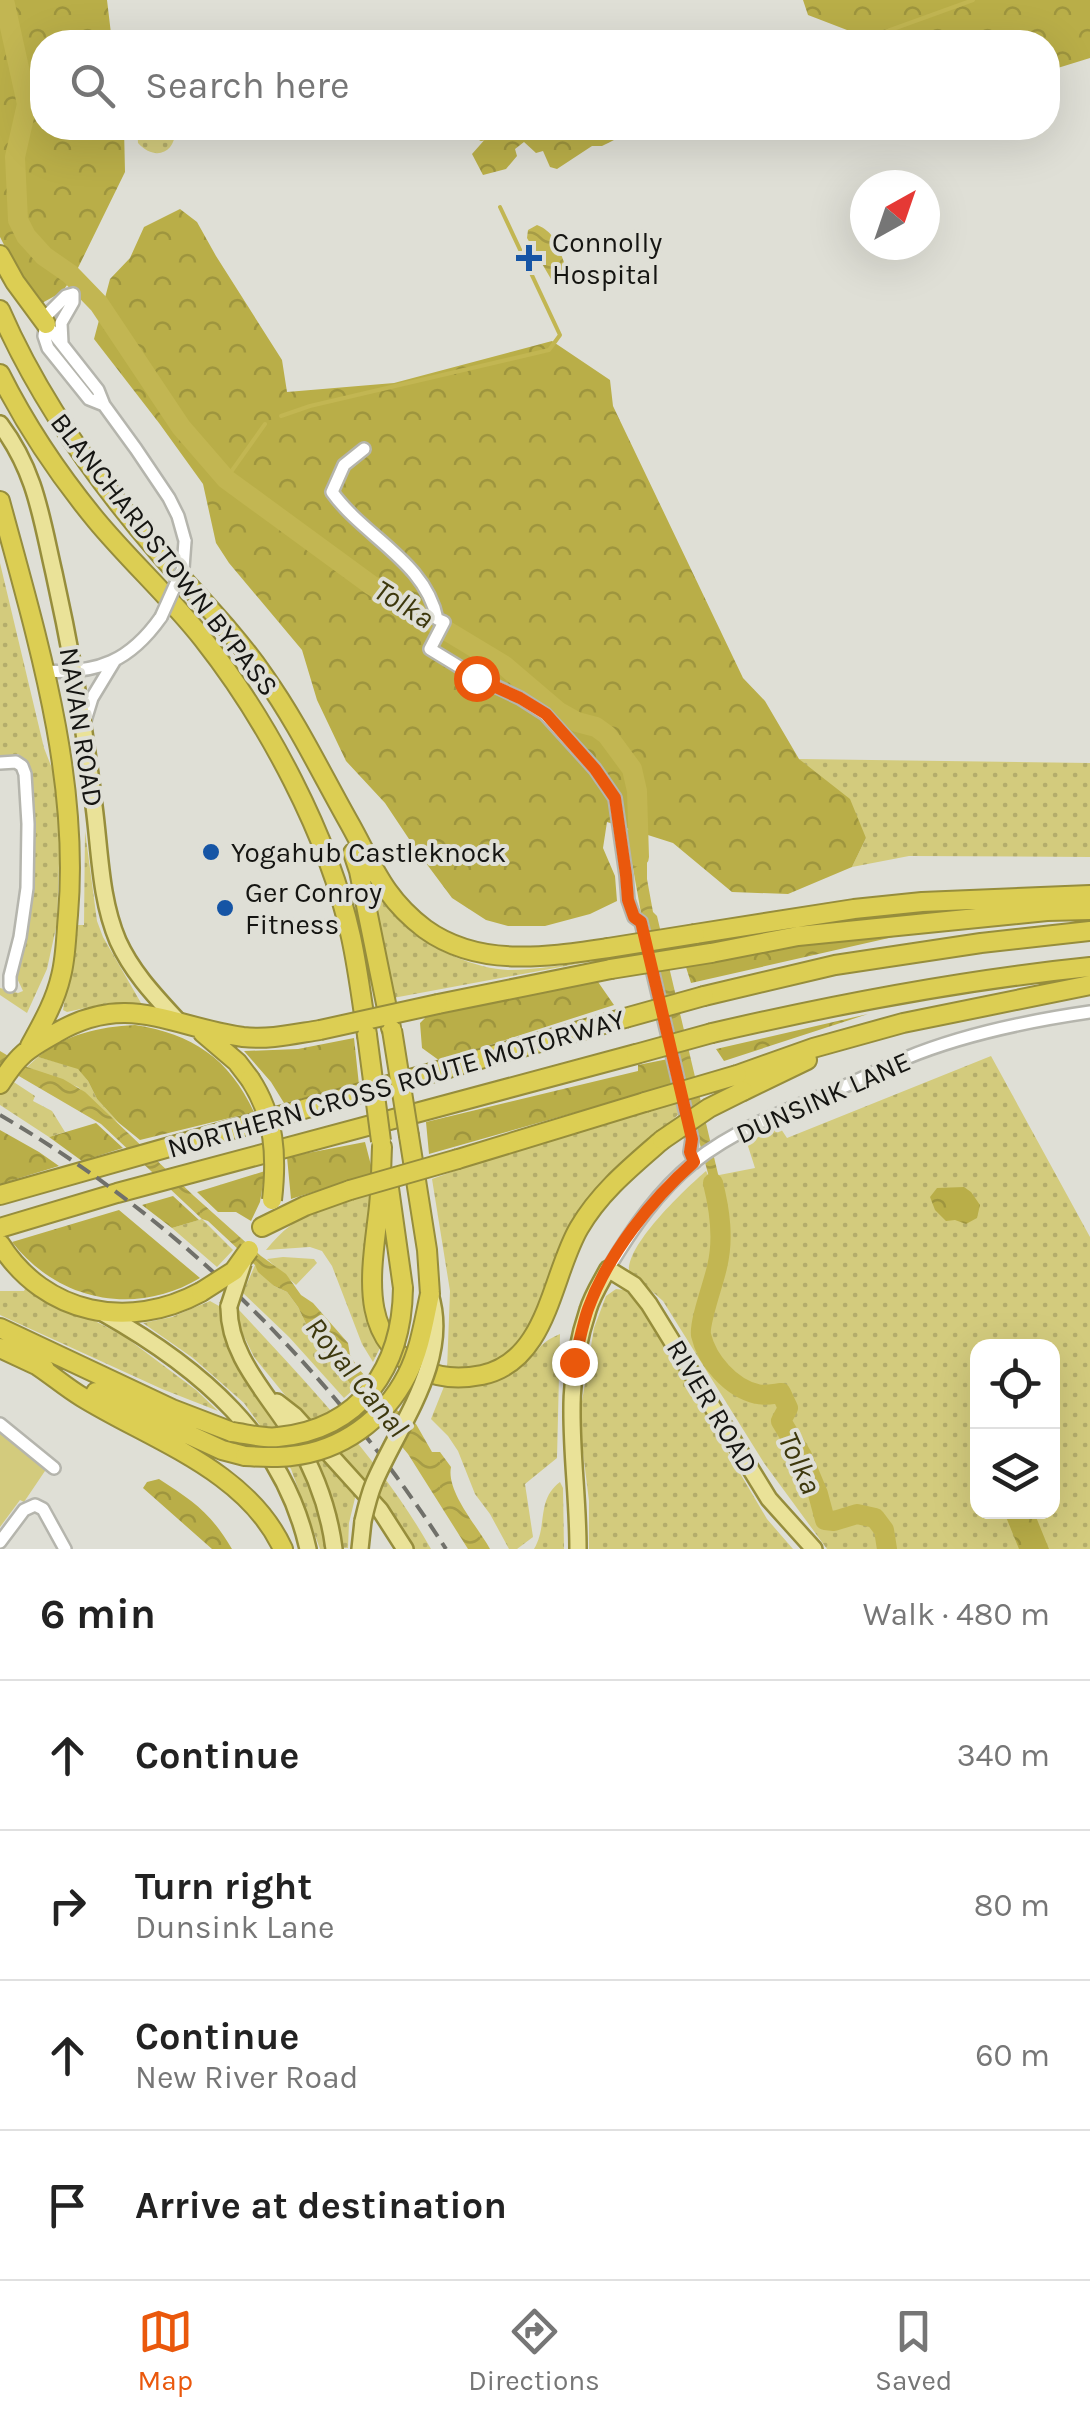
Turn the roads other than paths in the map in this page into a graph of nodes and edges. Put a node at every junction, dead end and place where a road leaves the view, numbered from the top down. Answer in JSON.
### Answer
{"nodes":[{"id":1,"x":0,"y":256,"type":"edge"},
{"id":2,"x":0,"y":310,"type":"edge"},
{"id":3,"x":46,"y":324,"type":"junction"},
{"id":4,"x":62,"y":343,"type":"junction"},
{"id":5,"x":0,"y":374,"type":"edge"},
{"id":6,"x":104,"y":406,"type":"junction"},
{"id":7,"x":0,"y":424,"type":"edge"},
{"id":8,"x":364,"y":449,"type":"dead end"},
{"id":9,"x":0,"y":501,"type":"edge"},
{"id":10,"x":0,"y":509,"type":"edge"},
{"id":11,"x":8,"y":533,"type":"junction"},
{"id":12,"x":114,"y":660,"type":"junction"},
{"id":13,"x":45,"y":672,"type":"junction"},
{"id":14,"x":74,"y":673,"type":"junction"},
{"id":15,"x":84,"y":724,"type":"junction"},
{"id":16,"x":0,"y":763,"type":"edge"},
{"id":17,"x":334,"y":796,"type":"junction"},
{"id":18,"x":1090,"y":895,"type":"edge"},
{"id":19,"x":1090,"y":910,"type":"edge"},
{"id":20,"x":1090,"y":930,"type":"edge"},
{"id":21,"x":1090,"y":966,"type":"edge"},
{"id":22,"x":1090,"y":985,"type":"edge"},
{"id":23,"x":10,"y":986,"type":"dead end"},
{"id":24,"x":1090,"y":1012,"type":"edge"},
{"id":25,"x":186,"y":1023,"type":"junction"},
{"id":26,"x":25,"y":1052,"type":"junction"},
{"id":27,"x":740,"y":1083,"type":"junction"},
{"id":28,"x":0,"y":1084,"type":"edge"},
{"id":29,"x":382,"y":1144,"type":"junction"},
{"id":30,"x":697,"y":1160,"type":"junction"},
{"id":31,"x":0,"y":1195,"type":"edge"},
{"id":32,"x":0,"y":1228,"type":"edge"},
{"id":33,"x":256,"y":1237,"type":"junction"},
{"id":34,"x":0,"y":1244,"type":"edge"},
{"id":35,"x":608,"y":1268,"type":"junction"},
{"id":36,"x":430,"y":1294,"type":"junction"},
{"id":37,"x":103,"y":1313,"type":"junction"},
{"id":38,"x":0,"y":1328,"type":"edge"},
{"id":39,"x":0,"y":1348,"type":"edge"},
{"id":40,"x":38,"y":1366,"type":"junction"},
{"id":41,"x":266,"y":1394,"type":"junction"},
{"id":42,"x":0,"y":1424,"type":"edge"},
{"id":43,"x":54,"y":1468,"type":"dead end"},
{"id":44,"x":0,"y":1542,"type":"edge"},
{"id":45,"x":65,"y":1549,"type":"edge"},
{"id":46,"x":283,"y":1549,"type":"edge"},
{"id":47,"x":308,"y":1549,"type":"edge"},
{"id":48,"x":334,"y":1549,"type":"edge"},
{"id":49,"x":360,"y":1549,"type":"edge"},
{"id":50,"x":405,"y":1549,"type":"edge"},
{"id":51,"x":578,"y":1549,"type":"edge"},
{"id":52,"x":814,"y":1549,"type":"edge"}],
"edges":[{"from":1,"to":3,"type":"highway"},
{"from":2,"to":17,"type":"highway","name":"BLANCHARDSTOWN BYPASS"},
{"from":3,"to":4,"type":"street"},
{"from":3,"to":4,"type":"street"},
{"from":3,"to":6,"type":"street"},
{"from":4,"to":6,"type":"street"},
{"from":5,"to":29,"type":"highway","bridge":true},
{"from":6,"to":12,"type":"street","bridge":true},
{"from":7,"to":14,"type":"main road","name":"NAVAN ROAD"},
{"from":8,"to":30,"type":"street"},
{"from":9,"to":11,"type":"highway"},
{"from":10,"to":11,"type":"highway"},
{"from":11,"to":13,"type":"highway","name":"NAVAN ROAD"},
{"from":12,"to":14,"type":"street"},
{"from":12,"to":15,"type":"street"},
{"from":13,"to":14,"type":"street"},
{"from":13,"to":26,"type":"highway","name":"NAVAN ROAD"},
{"from":14,"to":15,"type":"main road","name":"NAVAN ROAD"},
{"from":15,"to":25,"type":"main road","name":"NAVAN ROAD"},
{"from":16,"to":23,"type":"street"},
{"from":17,"to":18,"type":"highway","bridge":true},
{"from":17,"to":36,"type":"highway","bridge":true},
{"from":19,"to":25,"type":"highway","bridge":true},
{"from":20,"to":31,"type":"highway","name":"NORTHERN CROSS ROUTE MOTORWAY","bridge":true},
{"from":21,"to":32,"type":"highway","name":"NORTHERN CROSS ROUTE MOTORWAY","bridge":true},
{"from":22,"to":27,"type":"highway"},
{"from":24,"to":30,"type":"street","name":"DUNSINK LANE"},
{"from":25,"to":26,"type":"highway"},
{"from":25,"to":33,"type":"highway","bridge":true},
{"from":26,"to":28,"type":"highway","name":"NAVAN ROAD"},
{"from":27,"to":29,"type":"highway","bridge":true},
{"from":27,"to":33,"type":"highway","bridge":true},
{"from":29,"to":38,"type":"highway","bridge":true},
{"from":30,"to":35,"type":"street","name":"DUNSINK LANE"},
{"from":33,"to":37,"type":"highway","bridge":true},
{"from":33,"to":41,"type":"main road","bridge":true},
{"from":34,"to":37,"type":"highway"},
{"from":35,"to":51,"type":"main road"},
{"from":35,"to":52,"type":"main road","name":"RIVER ROAD"},
{"from":36,"to":40,"type":"highway","bridge":true},
{"from":36,"to":49,"type":"main road","bridge":true},
{"from":37,"to":47,"type":"main road"},
{"from":39,"to":40,"type":"highway"},
{"from":40,"to":46,"type":"highway"},
{"from":41,"to":48,"type":"main road"},
{"from":41,"to":50,"type":"main road"},
{"from":42,"to":43,"type":"street"},
{"from":44,"to":45,"type":"street"}]}
